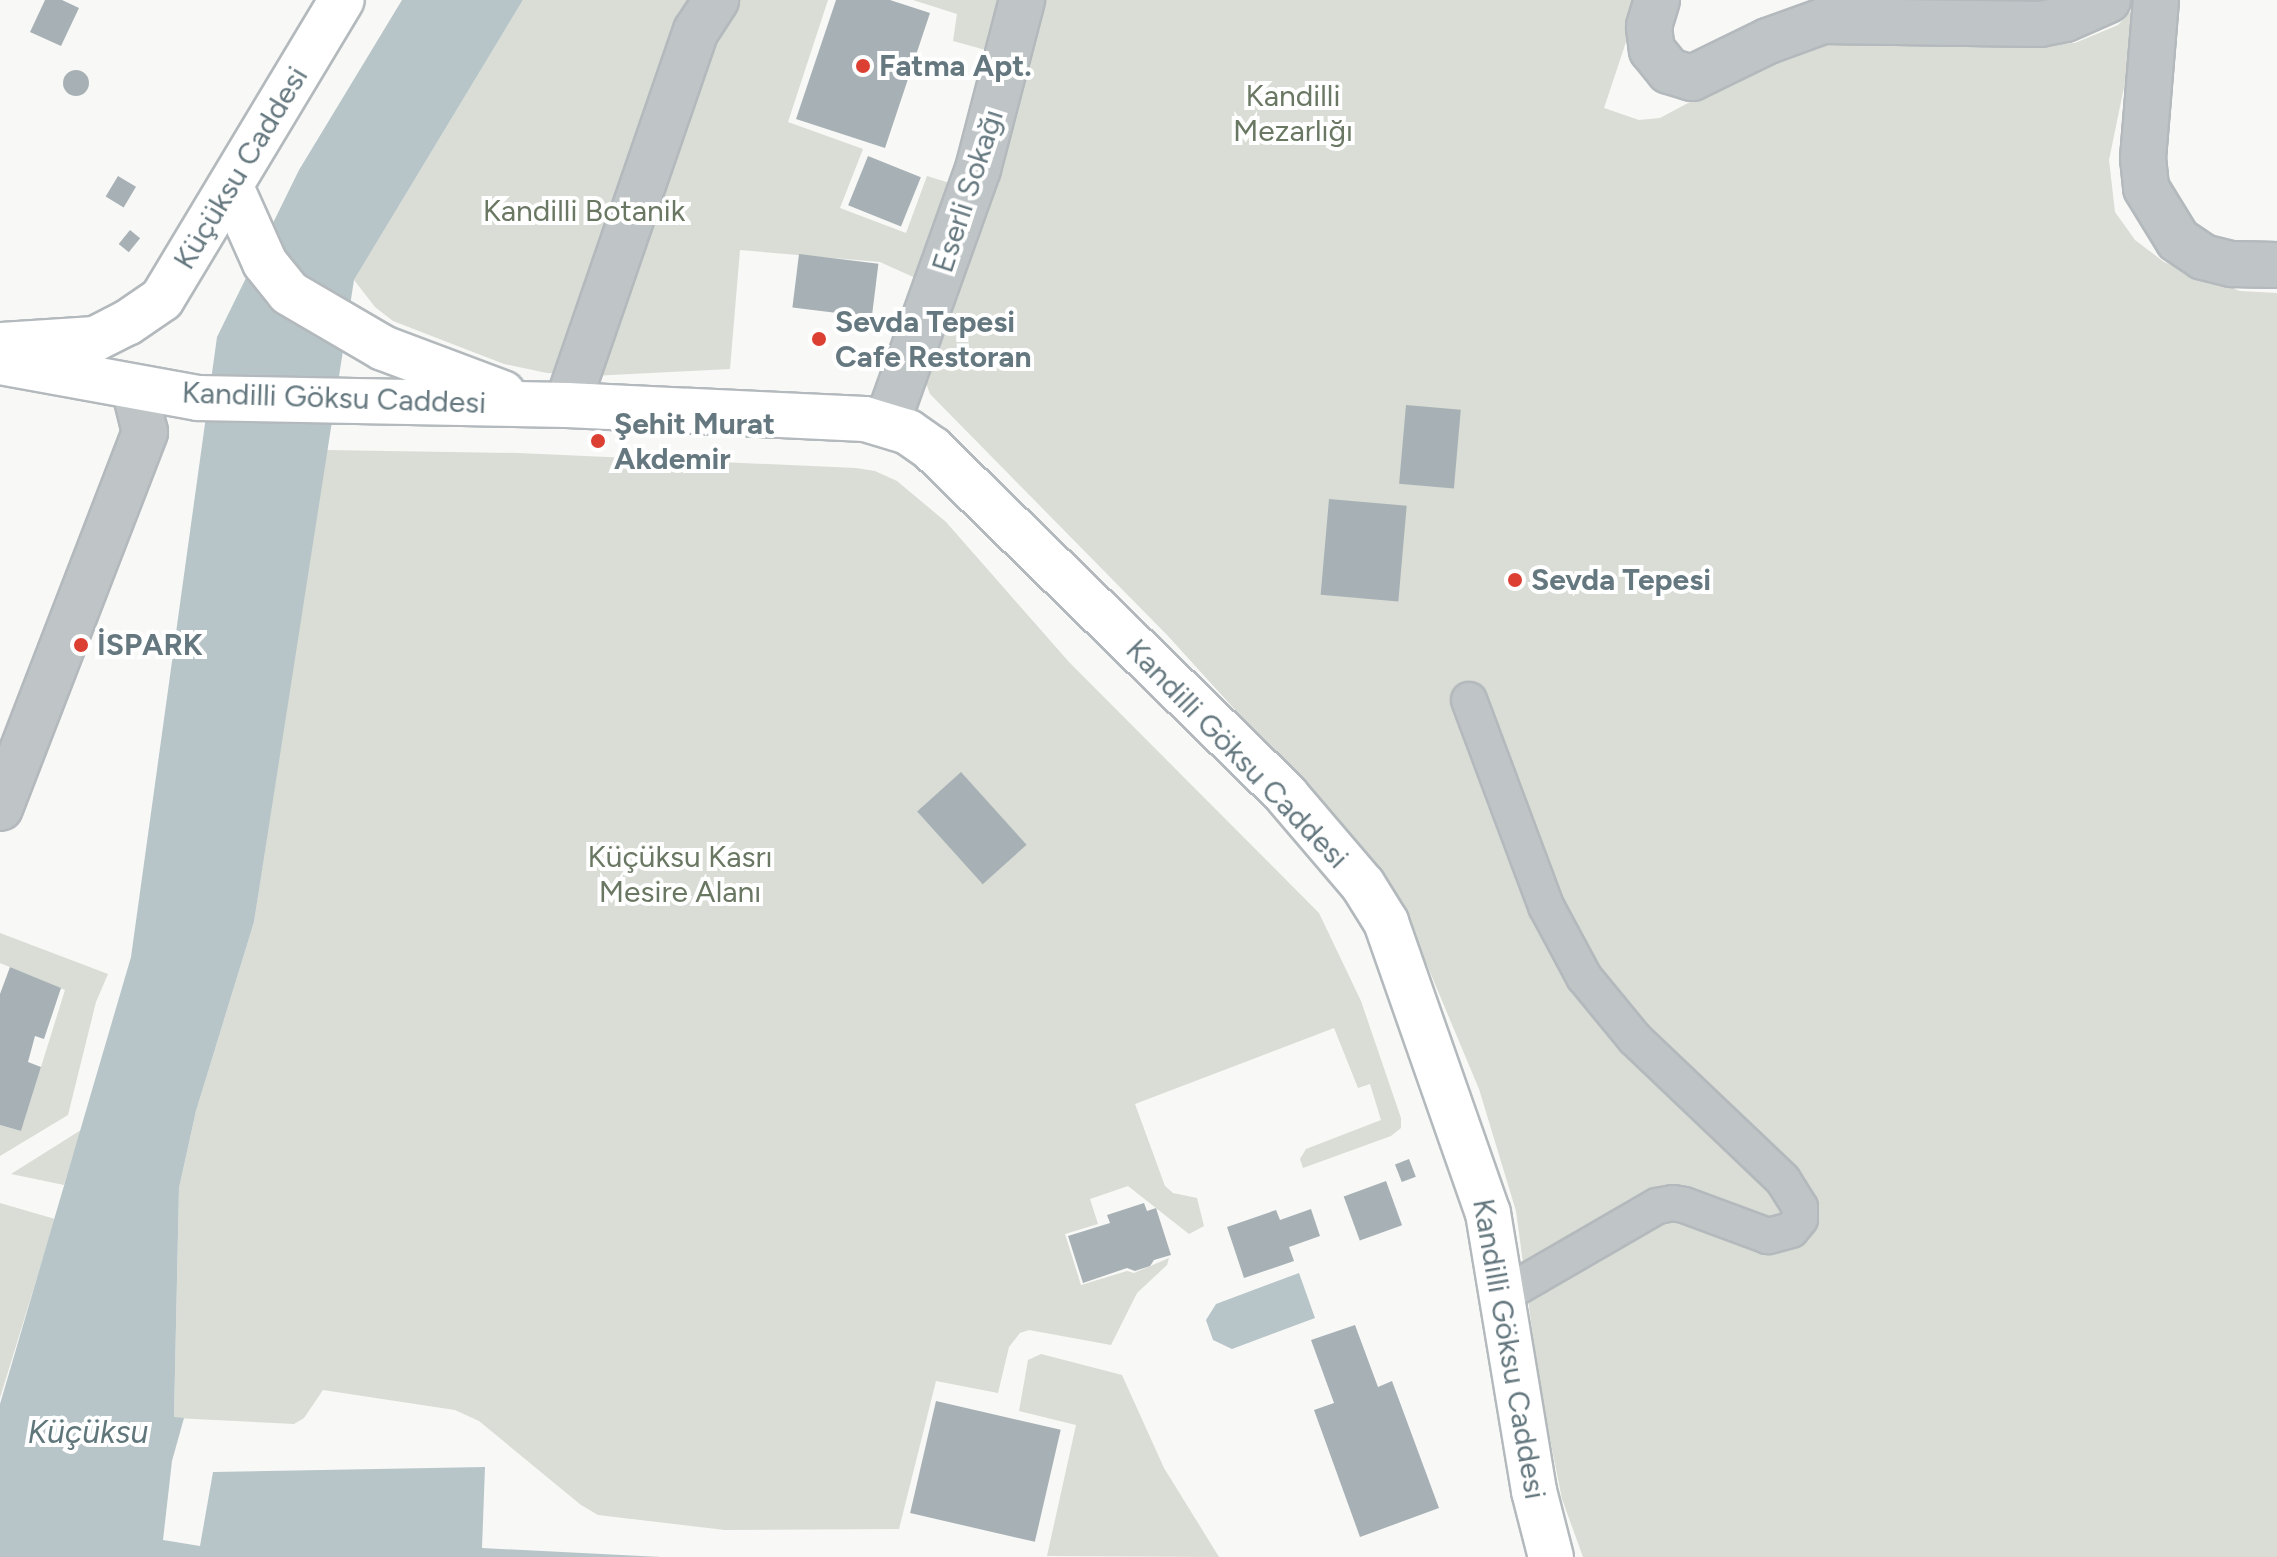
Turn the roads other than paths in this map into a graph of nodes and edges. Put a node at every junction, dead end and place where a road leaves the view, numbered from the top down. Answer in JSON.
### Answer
{"nodes":[{"id":1,"x":342,"y":0,"type":"edge"},
{"id":2,"x":716,"y":0,"type":"edge"},
{"id":3,"x":1022,"y":0,"type":"edge"},
{"id":4,"x":1657,"y":0,"type":"edge"},
{"id":5,"x":2108,"y":0,"type":"edge"},
{"id":6,"x":2156,"y":0,"type":"edge"},
{"id":7,"x":231,"y":187,"type":"junction"},
{"id":8,"x":2277,"y":265,"type":"edge"},
{"id":9,"x":0,"y":345,"type":"edge"},
{"id":10,"x":0,"y":362,"type":"edge"},
{"id":11,"x":134,"y":388,"type":"junction"},
{"id":12,"x":551,"y":405,"type":"junction"},
{"id":13,"x":887,"y":423,"type":"junction"},
{"id":14,"x":1469,"y":700,"type":"dead end"},
{"id":15,"x":0,"y":808,"type":"edge"},
{"id":16,"x":1502,"y":1296,"type":"junction"},
{"id":17,"x":1551,"y":1557,"type":"edge"}],
"edges":[{"from":1,"to":7,"type":"main road","name":"Küçüksu Caddesi"},
{"from":2,"to":12,"type":"street"},
{"from":3,"to":13,"type":"street","name":"Eserli Sokağı"},
{"from":4,"to":5,"type":"street"},
{"from":6,"to":8,"type":"street"},
{"from":7,"to":9,"type":"main road","name":"Küçüksu Caddesi"},
{"from":7,"to":12,"type":"main road","name":"Kandilli Göksu Caddesi"},
{"from":10,"to":11,"type":"main road","name":"Kandilli Göksu Caddesi"},
{"from":11,"to":12,"type":"main road","name":"Kandilli Göksu Caddesi"},
{"from":11,"to":15,"type":"street"},
{"from":12,"to":13,"type":"main road","name":"Kandilli Göksu Caddesi"},
{"from":13,"to":16,"type":"main road","name":"Kandilli Göksu Caddesi"},
{"from":14,"to":16,"type":"street"},
{"from":16,"to":17,"type":"main road","name":"Kandilli Göksu Caddesi"}]}
